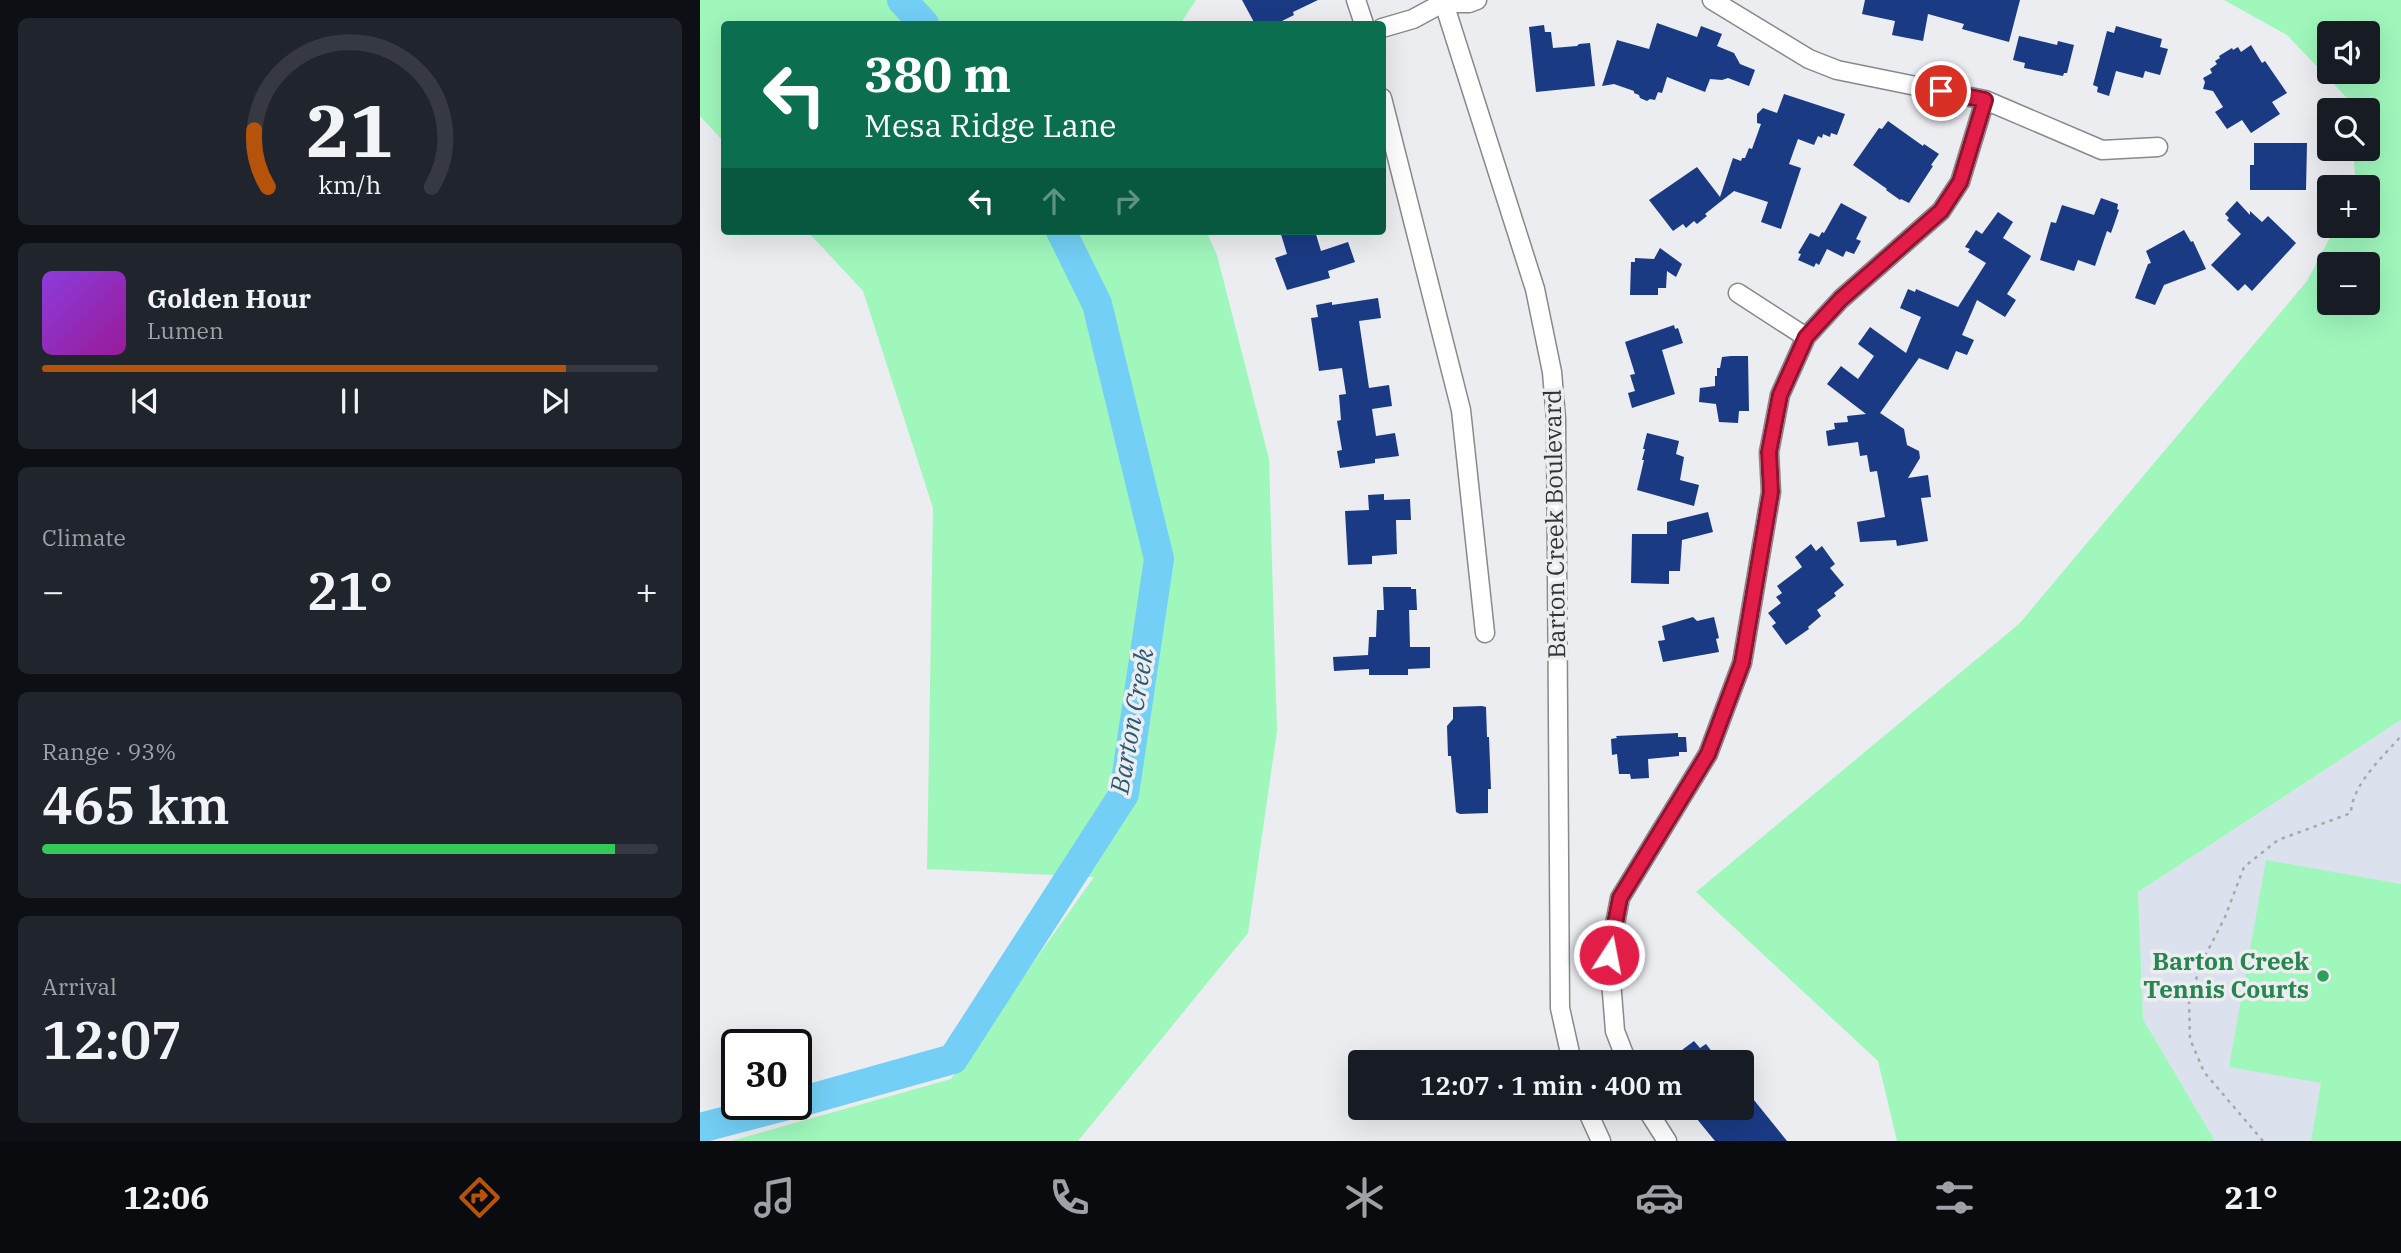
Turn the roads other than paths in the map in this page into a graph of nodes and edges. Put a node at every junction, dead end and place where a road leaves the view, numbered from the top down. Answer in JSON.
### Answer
{"nodes":[{"id":1,"x":1356,"y":0,"type":"edge"},
{"id":2,"x":1477,"y":0,"type":"edge"},
{"id":3,"x":1712,"y":0,"type":"edge"},
{"id":4,"x":1445,"y":1,"type":"edge"},
{"id":5,"x":1363,"y":21,"type":"edge"},
{"id":6,"x":1386,"y":27,"type":"edge"},
{"id":7,"x":1985,"y":100,"type":"junction"},
{"id":8,"x":1386,"y":114,"type":"edge"},
{"id":9,"x":2158,"y":147,"type":"dead end"},
{"id":10,"x":1738,"y":293,"type":"dead end"},
{"id":11,"x":1806,"y":337,"type":"junction"},
{"id":12,"x":1485,"y":633,"type":"dead end"},
{"id":13,"x":1569,"y":1050,"type":"edge"},
{"id":14,"x":1622,"y":1050,"type":"edge"},
{"id":15,"x":1591,"y":1120,"type":"edge"},
{"id":16,"x":1654,"y":1120,"type":"edge"},
{"id":17,"x":1601,"y":1141,"type":"edge"},
{"id":18,"x":1667,"y":1141,"type":"edge"}],
"edges":[{"from":1,"to":5,"type":"street"},
{"from":2,"to":4,"type":"street"},
{"from":3,"to":7,"type":"street"},
{"from":4,"to":6,"type":"street"},
{"from":4,"to":13,"type":"street","name":"Barton Creek Boulevard"},
{"from":7,"to":9,"type":"street"},
{"from":7,"to":11,"type":"street"},
{"from":8,"to":12,"type":"street"},
{"from":10,"to":11,"type":"street"},
{"from":11,"to":14,"type":"street"},
{"from":15,"to":17,"type":"street"},
{"from":16,"to":18,"type":"street"}]}
